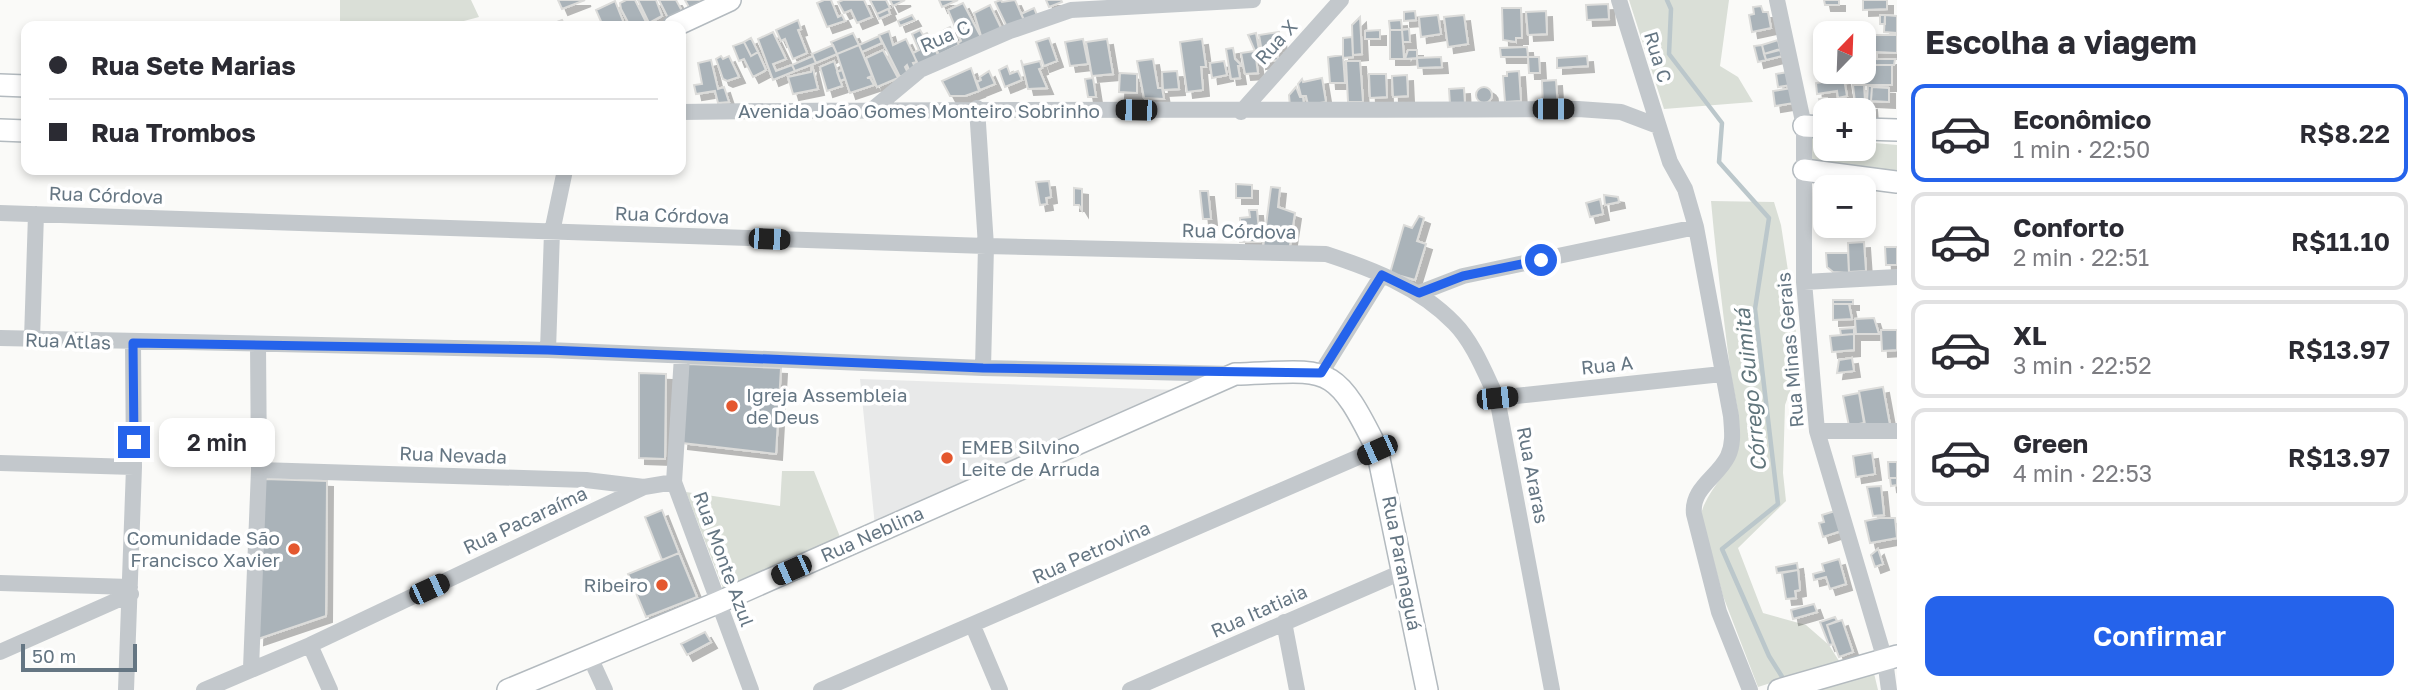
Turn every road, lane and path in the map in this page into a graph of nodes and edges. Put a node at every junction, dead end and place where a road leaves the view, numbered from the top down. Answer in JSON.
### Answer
{"nodes":[{"id":1,"x":730,"y":0,"type":"edge"},
{"id":2,"x":1253,"y":0,"type":"edge"},
{"id":3,"x":1341,"y":0,"type":"edge"},
{"id":4,"x":1619,"y":0,"type":"edge"},
{"id":5,"x":1777,"y":0,"type":"edge"},
{"id":6,"x":1069,"y":5,"type":"edge"},
{"id":7,"x":685,"y":21,"type":"edge"},
{"id":8,"x":0,"y":85,"type":"edge"},
{"id":9,"x":21,"y":86,"type":"edge"},
{"id":10,"x":977,"y":108,"type":"junction"},
{"id":11,"x":872,"y":110,"type":"junction"},
{"id":12,"x":686,"y":112,"type":"edge"},
{"id":13,"x":1241,"y":112,"type":"junction"},
{"id":14,"x":1813,"y":120,"type":"edge"},
{"id":15,"x":1658,"y":126,"type":"junction"},
{"id":16,"x":1876,"y":129,"type":"edge"},
{"id":17,"x":0,"y":130,"type":"edge"},
{"id":18,"x":1897,"y":130,"type":"edge"},
{"id":19,"x":21,"y":131,"type":"edge"},
{"id":20,"x":1813,"y":135,"type":"edge"},
{"id":21,"x":1804,"y":170,"type":"junction"},
{"id":22,"x":564,"y":175,"type":"edge"},
{"id":23,"x":1897,"y":182,"type":"edge"},
{"id":24,"x":0,"y":213,"type":"edge"},
{"id":25,"x":36,"y":214,"type":"junction"},
{"id":26,"x":1696,"y":227,"type":"junction"},
{"id":27,"x":552,"y":232,"type":"junction"},
{"id":28,"x":986,"y":246,"type":"junction"},
{"id":29,"x":1382,"y":275,"type":"junction"},
{"id":30,"x":1897,"y":277,"type":"edge"},
{"id":31,"x":1804,"y":282,"type":"junction"},
{"id":32,"x":1419,"y":293,"type":"junction"},
{"id":33,"x":0,"y":338,"type":"edge"},
{"id":34,"x":32,"y":339,"type":"junction"},
{"id":35,"x":133,"y":343,"type":"junction"},
{"id":36,"x":258,"y":345,"type":"junction"},
{"id":37,"x":548,"y":350,"type":"junction"},
{"id":38,"x":682,"y":356,"type":"junction"},
{"id":39,"x":983,"y":368,"type":"junction"},
{"id":40,"x":1321,"y":373,"type":"junction"},
{"id":41,"x":1235,"y":374,"type":"junction"},
{"id":42,"x":1722,"y":374,"type":"junction"},
{"id":43,"x":1497,"y":398,"type":"junction"},
{"id":44,"x":1817,"y":431,"type":"junction"},
{"id":45,"x":1897,"y":431,"type":"edge"},
{"id":46,"x":1377,"y":450,"type":"junction"},
{"id":47,"x":0,"y":463,"type":"edge"},
{"id":48,"x":134,"y":467,"type":"junction"},
{"id":49,"x":259,"y":470,"type":"junction"},
{"id":50,"x":674,"y":482,"type":"junction"},
{"id":51,"x":644,"y":487,"type":"junction"},
{"id":52,"x":1404,"y":571,"type":"junction"},
{"id":53,"x":0,"y":583,"type":"edge"},
{"id":54,"x":130,"y":590,"type":"junction"},
{"id":55,"x":717,"y":603,"type":"junction"},
{"id":56,"x":1284,"y":622,"type":"junction"},
{"id":57,"x":973,"y":626,"type":"junction"},
{"id":58,"x":310,"y":645,"type":"junction"},
{"id":59,"x":0,"y":652,"type":"edge"},
{"id":60,"x":589,"y":655,"type":"junction"},
{"id":61,"x":1891,"y":658,"type":"edge"},
{"id":62,"x":251,"y":668,"type":"junction"},
{"id":63,"x":126,"y":690,"type":"edge"},
{"id":64,"x":204,"y":690,"type":"edge"},
{"id":65,"x":330,"y":690,"type":"edge"},
{"id":66,"x":509,"y":690,"type":"edge"},
{"id":67,"x":605,"y":690,"type":"edge"},
{"id":68,"x":751,"y":690,"type":"edge"},
{"id":69,"x":821,"y":690,"type":"edge"},
{"id":70,"x":1000,"y":690,"type":"edge"},
{"id":71,"x":1130,"y":690,"type":"edge"},
{"id":72,"x":1297,"y":690,"type":"edge"},
{"id":73,"x":1427,"y":690,"type":"edge"},
{"id":74,"x":1552,"y":690,"type":"edge"},
{"id":75,"x":1750,"y":690,"type":"edge"},
{"id":76,"x":1779,"y":690,"type":"edge"},
{"id":77,"x":1888,"y":690,"type":"edge"}],
"edges":[{"from":1,"to":7,"type":"street"},
{"from":2,"to":6,"type":"street","name":"Rua C"},
{"from":3,"to":13,"type":"street","name":"Rua X"},
{"from":4,"to":15,"type":"street","name":"Rua C"},
{"from":5,"to":14,"type":"street","name":"Rua Minas Gerais"},
{"from":6,"to":11,"type":"street","name":"Rua C"},
{"from":8,"to":9,"type":"street"},
{"from":10,"to":11,"type":"street","name":"Avenida João Gomes Monteiro Sobrinho"},
{"from":10,"to":13,"type":"street","name":"Avenida João Gomes Monteiro Sobrinho"},
{"from":10,"to":28,"type":"street"},
{"from":11,"to":12,"type":"street","name":"Avenida João Gomes Monteiro Sobrinho"},
{"from":13,"to":15,"type":"street","name":"Avenida João Gomes Monteiro Sobrinho"},
{"from":15,"to":26,"type":"street","name":"Rua C"},
{"from":16,"to":18,"type":"street"},
{"from":17,"to":19,"type":"street"},
{"from":20,"to":21,"type":"street","name":"Rua Minas Gerais"},
{"from":21,"to":23,"type":"street"},
{"from":21,"to":31,"type":"street","name":"Rua Minas Gerais"},
{"from":22,"to":27,"type":"street"},
{"from":24,"to":25,"type":"street","name":"Rua Córdova"},
{"from":25,"to":27,"type":"street","name":"Rua Córdova"},
{"from":25,"to":34,"type":"street"},
{"from":26,"to":32,"type":"street"},
{"from":26,"to":42,"type":"street","name":"Rua C"},
{"from":27,"to":28,"type":"street","name":"Rua Córdova"},
{"from":27,"to":37,"type":"street"},
{"from":28,"to":29,"type":"street","name":"Rua Córdova"},
{"from":28,"to":39,"type":"street"},
{"from":29,"to":32,"type":"street","name":"Rua Araras"},
{"from":29,"to":40,"type":"street"},
{"from":30,"to":31,"type":"street"},
{"from":31,"to":44,"type":"street","name":"Rua Minas Gerais"},
{"from":32,"to":43,"type":"street","name":"Rua Araras"},
{"from":33,"to":34,"type":"street","name":"Rua Atlas"},
{"from":34,"to":35,"type":"street","name":"Rua Atlas"},
{"from":35,"to":36,"type":"street","name":"Rua Atlas"},
{"from":35,"to":48,"type":"street"},
{"from":36,"to":37,"type":"street","name":"Rua Atlas"},
{"from":36,"to":49,"type":"street"},
{"from":37,"to":38,"type":"street","name":"Rua Atlas"},
{"from":38,"to":39,"type":"street","name":"Rua Atlas"},
{"from":38,"to":50,"type":"street","name":"Rua Monte Azul"},
{"from":39,"to":41,"type":"street","name":"Rua Atlas"},
{"from":40,"to":41,"type":"street","name":"Rua Atlas"},
{"from":40,"to":46,"type":"street","name":"Rua Paranaguá"},
{"from":41,"to":55,"type":"street","name":"Rua Neblina"},
{"from":42,"to":43,"type":"street","name":"Rua A"},
{"from":42,"to":75,"type":"street","name":"Rua C"},
{"from":43,"to":74,"type":"street","name":"Rua Araras"},
{"from":44,"to":45,"type":"street"},
{"from":44,"to":61,"type":"street","name":"Rua Minas Gerais"},
{"from":46,"to":52,"type":"street","name":"Rua Paranaguá"},
{"from":46,"to":57,"type":"street","name":"Rua Petrovina"},
{"from":47,"to":48,"type":"street"},
{"from":48,"to":54,"type":"street"},
{"from":49,"to":51,"type":"street","name":"Rua Nevada"},
{"from":49,"to":62,"type":"street"},
{"from":50,"to":51,"type":"street","name":"Rua Pacaraíma"},
{"from":50,"to":55,"type":"street","name":"Rua Monte Azul"},
{"from":51,"to":58,"type":"street","name":"Rua Pacaraíma"},
{"from":52,"to":56,"type":"street","name":"Rua Itatiaia"},
{"from":52,"to":73,"type":"street","name":"Rua Paranaguá"},
{"from":53,"to":54,"type":"street"},
{"from":54,"to":59,"type":"street"},
{"from":54,"to":63,"type":"street"},
{"from":55,"to":60,"type":"street","name":"Rua Neblina"},
{"from":55,"to":68,"type":"street","name":"Rua Monte Azul"},
{"from":56,"to":71,"type":"street","name":"Rua Itatiaia"},
{"from":56,"to":72,"type":"street"},
{"from":57,"to":69,"type":"street","name":"Rua Petrovina"},
{"from":57,"to":70,"type":"street"},
{"from":58,"to":62,"type":"street","name":"Rua Pacaraíma"},
{"from":58,"to":65,"type":"street"},
{"from":60,"to":66,"type":"street","name":"Rua Neblina"},
{"from":60,"to":67,"type":"street"},
{"from":61,"to":76,"type":"street"},
{"from":61,"to":77,"type":"street","name":"Rua Minas Gerais"},
{"from":62,"to":64,"type":"street","name":"Rua Pacaraíma"}]}
